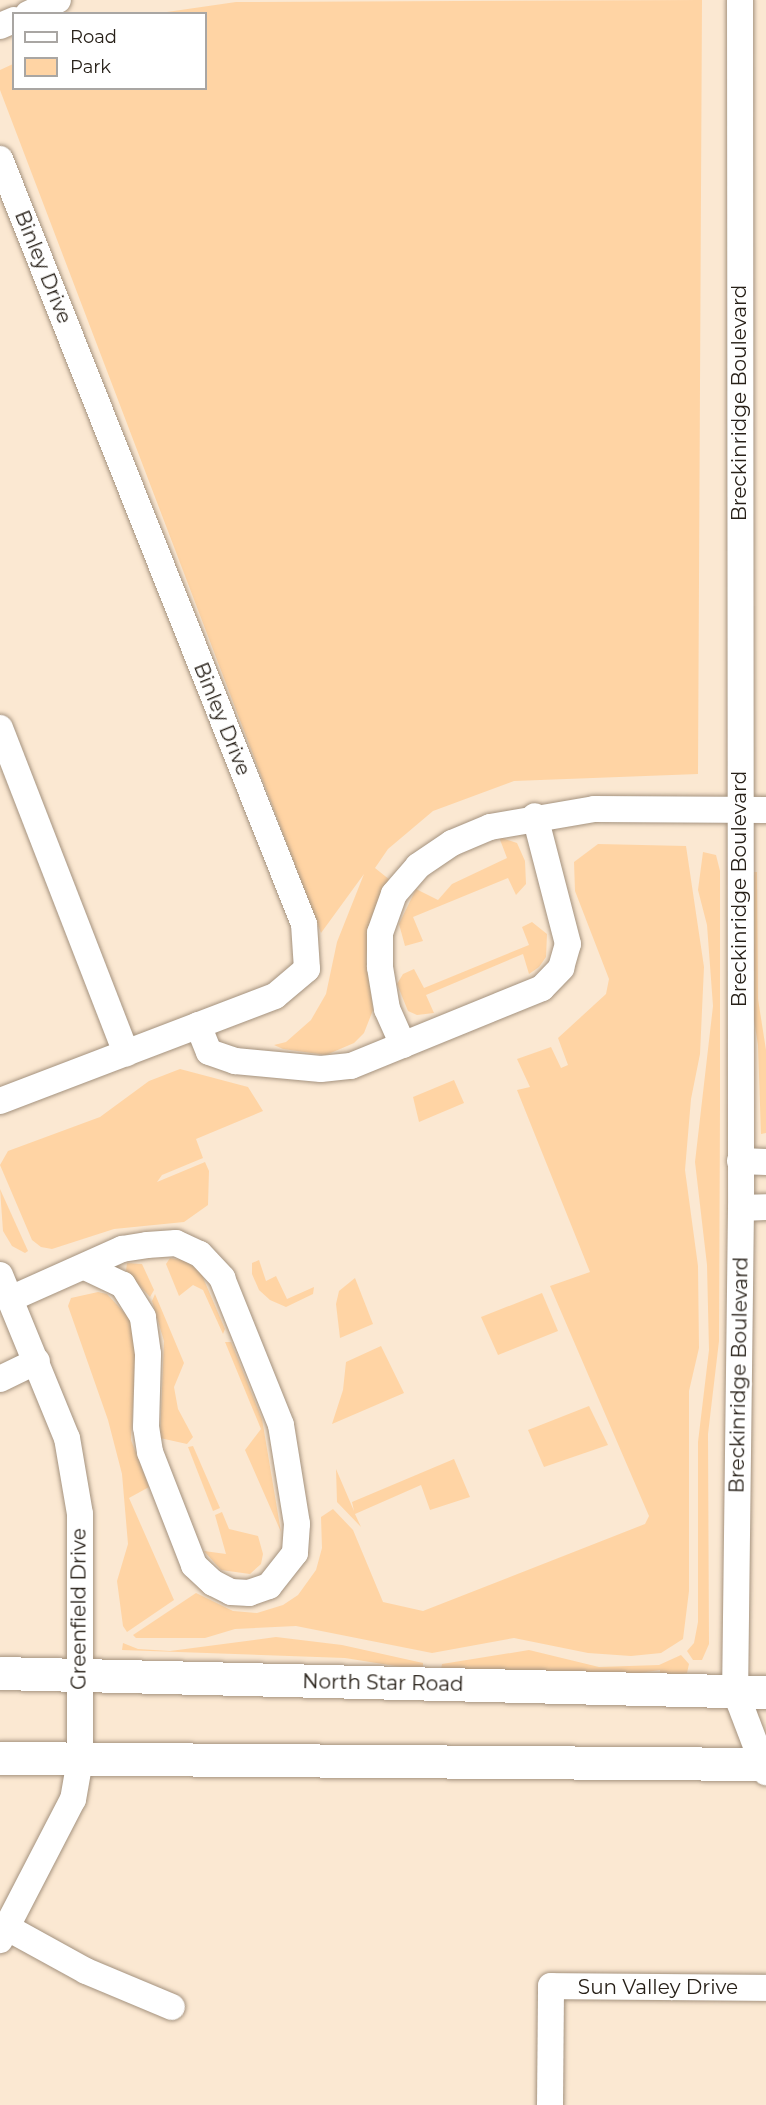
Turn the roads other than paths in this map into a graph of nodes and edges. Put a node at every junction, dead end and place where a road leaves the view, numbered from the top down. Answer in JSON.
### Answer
{"nodes":[{"id":1,"x":58,"y":0,"type":"edge"},
{"id":2,"x":740,"y":0,"type":"edge"},
{"id":3,"x":32,"y":12,"type":"edge"},
{"id":4,"x":0,"y":159,"type":"edge"},
{"id":5,"x":0,"y":728,"type":"edge"},
{"id":6,"x":766,"y":810,"type":"edge"},
{"id":7,"x":739,"y":812,"type":"junction"},
{"id":8,"x":535,"y":816,"type":"junction"},
{"id":9,"x":198,"y":1025,"type":"junction"},
{"id":10,"x":403,"y":1045,"type":"junction"},
{"id":11,"x":126,"y":1053,"type":"junction"},
{"id":12,"x":0,"y":1101,"type":"edge"},
{"id":13,"x":740,"y":1161,"type":"junction"},
{"id":14,"x":766,"y":1162,"type":"edge"},
{"id":15,"x":766,"y":1207,"type":"edge"},
{"id":16,"x":741,"y":1208,"type":"junction"},
{"id":17,"x":85,"y":1267,"type":"junction"},
{"id":18,"x":0,"y":1275,"type":"edge"},
{"id":19,"x":10,"y":1299,"type":"junction"},
{"id":20,"x":37,"y":1361,"type":"junction"},
{"id":21,"x":0,"y":1379,"type":"edge"},
{"id":22,"x":0,"y":1673,"type":"edge"},
{"id":23,"x":78,"y":1675,"type":"junction"},
{"id":24,"x":751,"y":1692,"type":"edge"},
{"id":25,"x":0,"y":1758,"type":"edge"},
{"id":26,"x":80,"y":1760,"type":"junction"},
{"id":27,"x":765,"y":1767,"type":"edge"},
{"id":28,"x":3,"y":1933,"type":"edge"},
{"id":29,"x":766,"y":1988,"type":"edge"},
{"id":30,"x":172,"y":2007,"type":"dead end"},
{"id":31,"x":550,"y":2105,"type":"edge"}],
"edges":[{"from":1,"to":3,"type":"street"},
{"from":2,"to":7,"type":"street","name":"Breckinridge Boulevard"},
{"from":4,"to":9,"type":"street","name":"Binley Drive"},
{"from":5,"to":11,"type":"street"},
{"from":6,"to":7,"type":"street"},
{"from":7,"to":8,"type":"street"},
{"from":7,"to":13,"type":"street","name":"Breckinridge Boulevard"},
{"from":8,"to":10,"type":"street"},
{"from":8,"to":10,"type":"street"},
{"from":9,"to":10,"type":"street"},
{"from":9,"to":11,"type":"street","name":"Binley Drive"},
{"from":11,"to":12,"type":"street","name":"Binley Drive"},
{"from":13,"to":14,"type":"street"},
{"from":13,"to":16,"type":"street","name":"Breckinridge Boulevard"},
{"from":15,"to":16,"type":"street"},
{"from":16,"to":24,"type":"street","name":"Breckinridge Boulevard"},
{"from":17,"to":17,"type":"street"},
{"from":17,"to":19,"type":"street"},
{"from":18,"to":19,"type":"street","name":"Greenfield Drive"},
{"from":19,"to":20,"type":"street","name":"Greenfield Drive"},
{"from":20,"to":21,"type":"street"},
{"from":20,"to":23,"type":"street","name":"Greenfield Drive"},
{"from":22,"to":23,"type":"main road","name":"North Star Road"},
{"from":23,"to":24,"type":"main road","name":"North Star Road"},
{"from":23,"to":26,"type":"street","name":"Greenfield Drive"},
{"from":24,"to":27,"type":"street","name":"Breckinridge Boulevard"},
{"from":25,"to":26,"type":"main road"},
{"from":26,"to":27,"type":"main road"},
{"from":26,"to":28,"type":"street","name":"Greenfield Drive"},
{"from":28,"to":30,"type":"street"},
{"from":29,"to":31,"type":"street","name":"Sun Valley Drive"}]}
